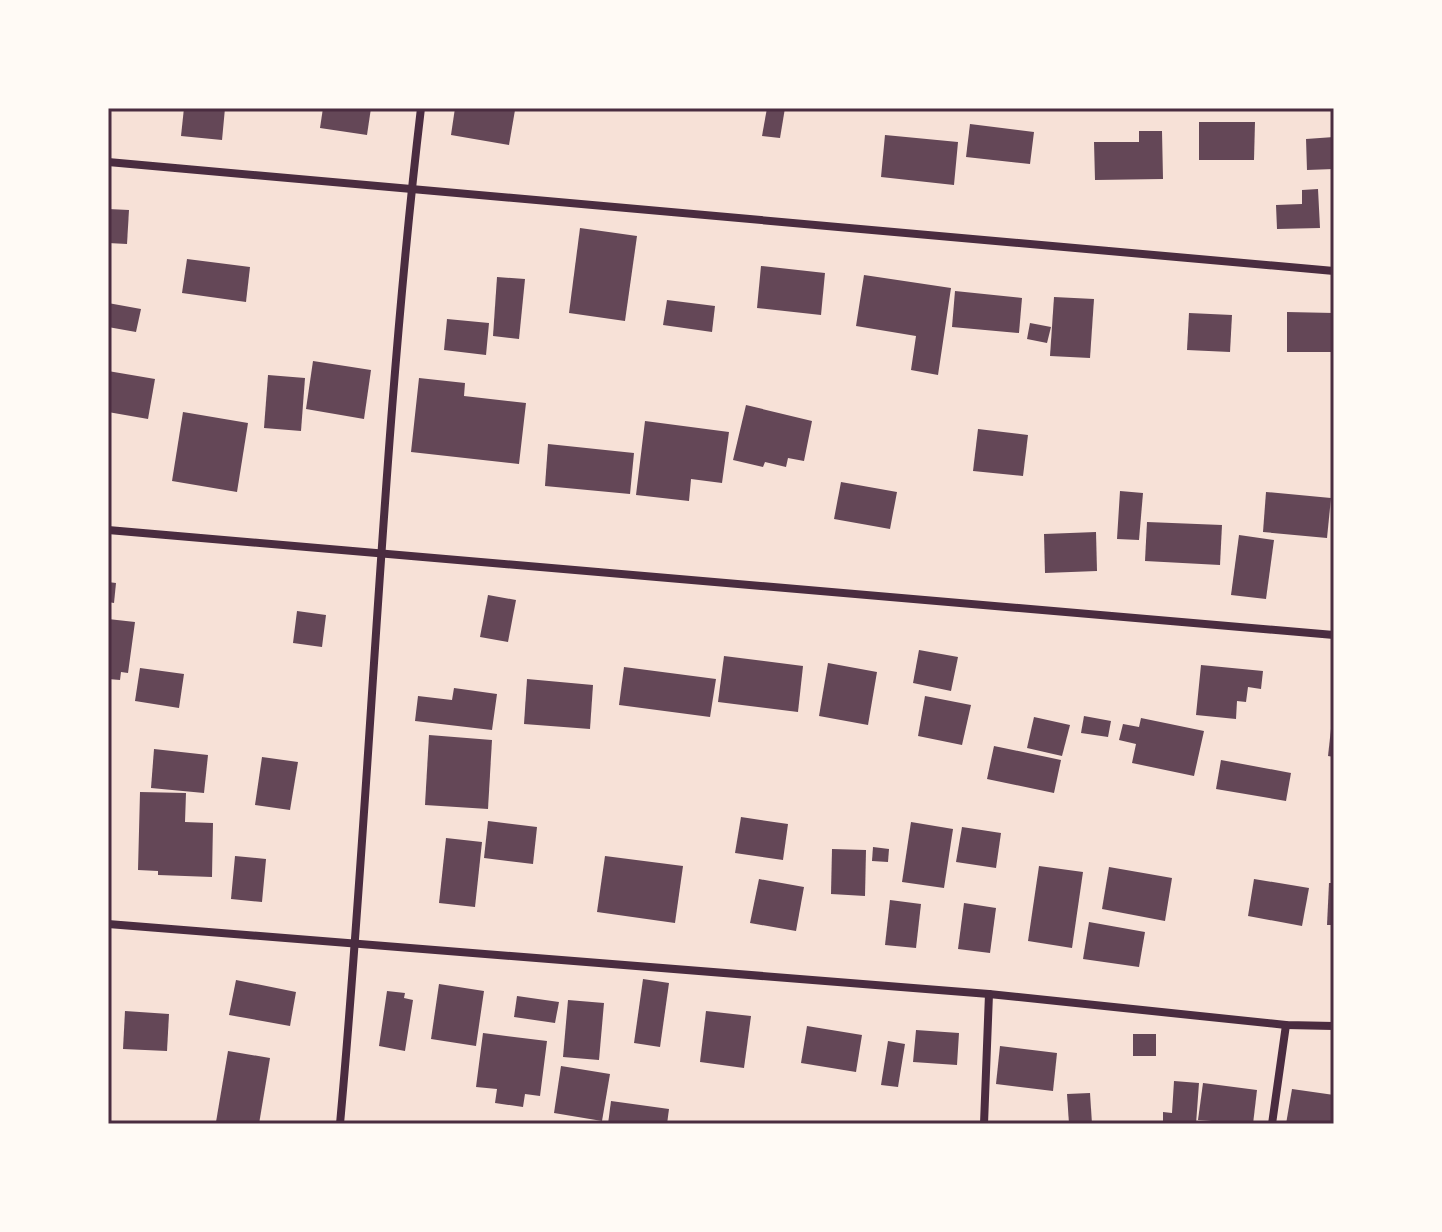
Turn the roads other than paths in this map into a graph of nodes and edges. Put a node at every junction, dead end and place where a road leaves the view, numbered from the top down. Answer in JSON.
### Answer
{"nodes":[{"id":1,"x":421,"y":108,"type":"edge"},
{"id":2,"x":108,"y":162,"type":"edge"},
{"id":3,"x":412,"y":189,"type":"junction"},
{"id":4,"x":1334,"y":271,"type":"edge"},
{"id":5,"x":108,"y":530,"type":"edge"},
{"id":6,"x":380,"y":552,"type":"junction"},
{"id":7,"x":1334,"y":635,"type":"edge"},
{"id":8,"x":108,"y":924,"type":"edge"},
{"id":9,"x":357,"y":946,"type":"junction"},
{"id":10,"x":989,"y":994,"type":"junction"},
{"id":11,"x":1286,"y":1025,"type":"junction"},
{"id":12,"x":1334,"y":1026,"type":"edge"},
{"id":13,"x":340,"y":1124,"type":"edge"},
{"id":14,"x":984,"y":1124,"type":"edge"},
{"id":15,"x":1272,"y":1124,"type":"edge"}],
"edges":[{"from":1,"to":3,"type":"street"},
{"from":2,"to":3,"type":"street"},
{"from":3,"to":4,"type":"street"},
{"from":3,"to":6,"type":"street"},
{"from":5,"to":6,"type":"street"},
{"from":6,"to":7,"type":"street"},
{"from":6,"to":9,"type":"street"},
{"from":8,"to":9,"type":"street"},
{"from":9,"to":10,"type":"street"},
{"from":9,"to":13,"type":"street"},
{"from":10,"to":11,"type":"street"},
{"from":10,"to":14,"type":"street"},
{"from":11,"to":12,"type":"street"},
{"from":11,"to":15,"type":"street"}]}
